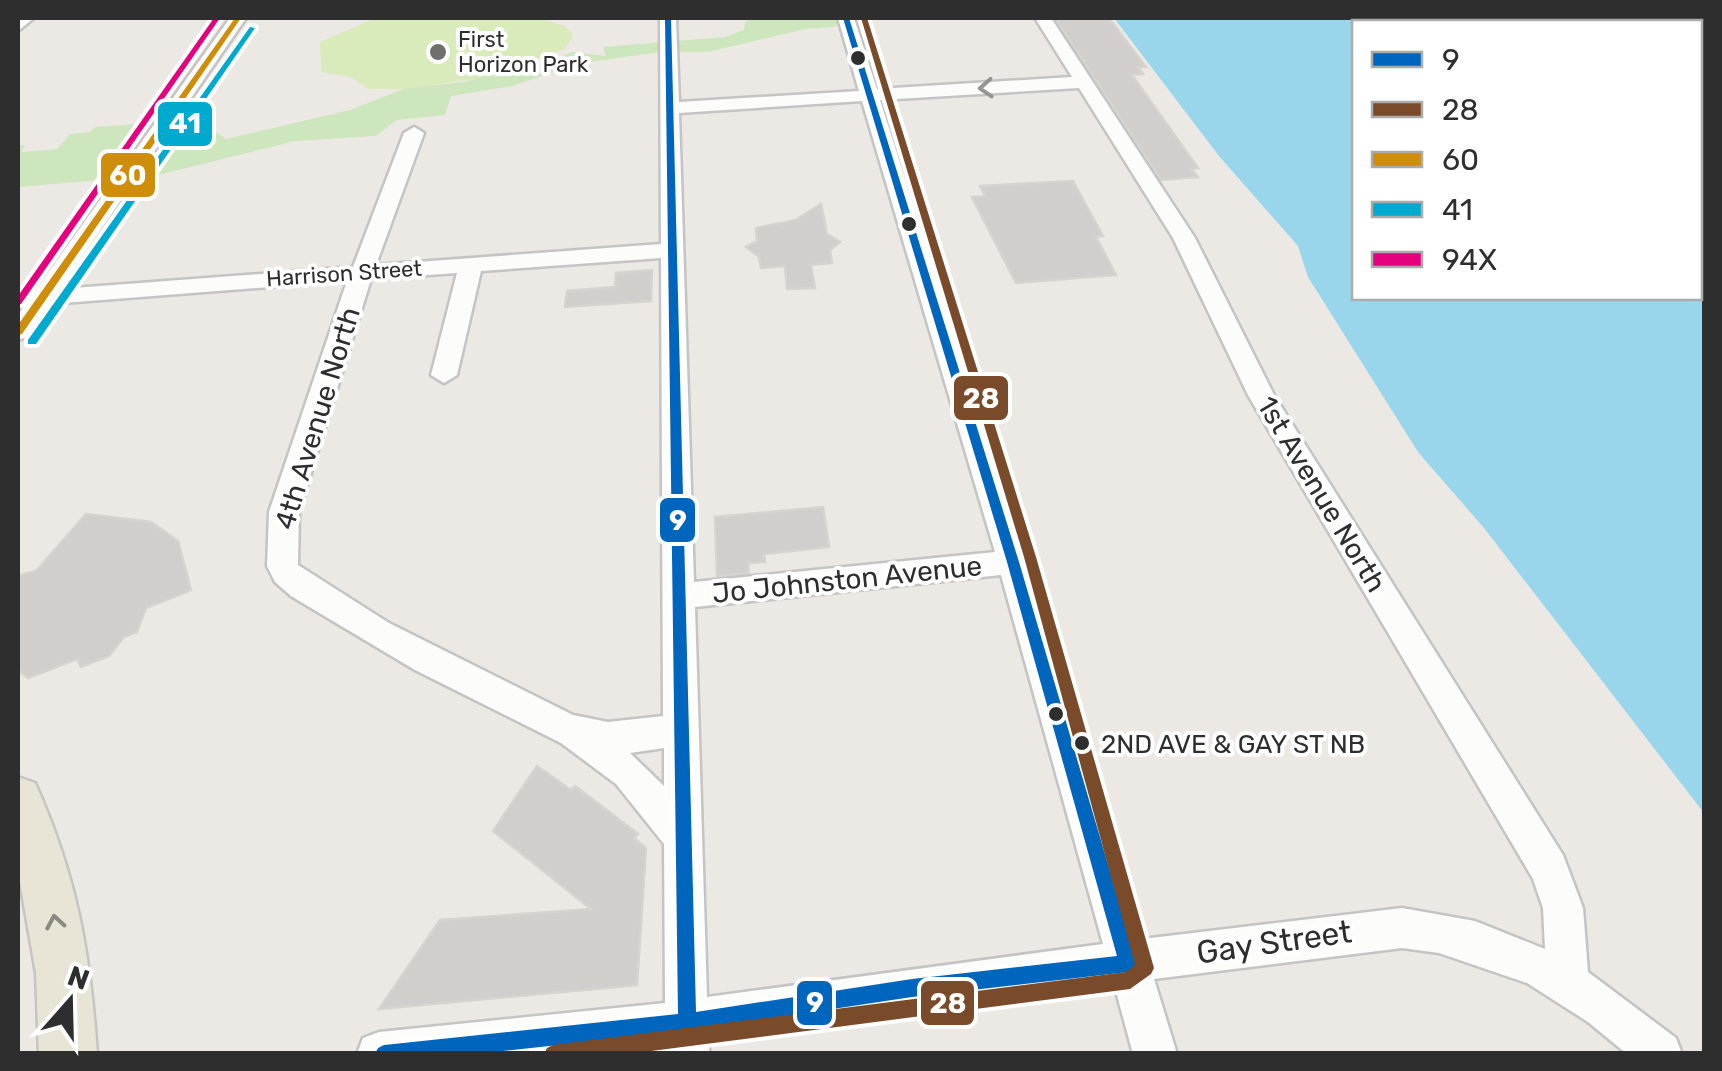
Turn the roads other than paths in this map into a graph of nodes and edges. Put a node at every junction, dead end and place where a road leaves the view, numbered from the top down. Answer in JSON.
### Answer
{"nodes":[{"id":1,"x":26,"y":18,"type":"edge"},
{"id":2,"x":238,"y":18,"type":"edge"},
{"id":3,"x":668,"y":18,"type":"edge"},
{"id":4,"x":846,"y":18,"type":"edge"},
{"id":5,"x":1042,"y":18,"type":"edge"},
{"id":6,"x":18,"y":26,"type":"edge"},
{"id":7,"x":1083,"y":82,"type":"junction"},
{"id":8,"x":870,"y":96,"type":"junction"},
{"id":9,"x":666,"y":108,"type":"junction"},
{"id":10,"x":414,"y":134,"type":"dead end"},
{"id":11,"x":672,"y":250,"type":"junction"},
{"id":12,"x":472,"y":264,"type":"junction"},
{"id":13,"x":363,"y":271,"type":"junction"},
{"id":14,"x":29,"y":298,"type":"edge"},
{"id":15,"x":18,"y":332,"type":"edge"},
{"id":16,"x":444,"y":375,"type":"dead end"},
{"id":17,"x":1013,"y":562,"type":"junction"},
{"id":18,"x":681,"y":596,"type":"junction"},
{"id":19,"x":554,"y":723,"type":"junction"},
{"id":20,"x":683,"y":729,"type":"junction"},
{"id":21,"x":18,"y":800,"type":"edge"},
{"id":22,"x":684,"y":839,"type":"junction"},
{"id":23,"x":1128,"y":963,"type":"junction"},
{"id":24,"x":1568,"y":980,"type":"junction"},
{"id":25,"x":687,"y":1038,"type":"edge"},
{"id":26,"x":68,"y":1054,"type":"edge"},
{"id":27,"x":379,"y":1054,"type":"edge"},
{"id":28,"x":1156,"y":1054,"type":"edge"},
{"id":29,"x":1660,"y":1054,"type":"edge"}],
"edges":[{"from":1,"to":6,"type":"street"},
{"from":2,"to":14,"type":"street"},
{"from":3,"to":9,"type":"street"},
{"from":4,"to":8,"type":"street"},
{"from":5,"to":7,"type":"street","name":"1st Avenue North"},
{"from":7,"to":8,"type":"street","one_way":true},
{"from":7,"to":24,"type":"street","name":"1st Avenue North"},
{"from":8,"to":9,"type":"street"},
{"from":8,"to":17,"type":"street"},
{"from":9,"to":11,"type":"street"},
{"from":10,"to":13,"type":"street","name":"4th Avenue North"},
{"from":11,"to":12,"type":"street","name":"Harrison Street"},
{"from":11,"to":18,"type":"street"},
{"from":12,"to":13,"type":"street","name":"Harrison Street"},
{"from":12,"to":16,"type":"street"},
{"from":13,"to":14,"type":"street","name":"Harrison Street"},
{"from":13,"to":19,"type":"street","name":"4th Avenue North"},
{"from":14,"to":15,"type":"street"},
{"from":17,"to":18,"type":"street","name":"Jo Johnston Avenue"},
{"from":17,"to":23,"type":"street"},
{"from":18,"to":20,"type":"street"},
{"from":19,"to":20,"type":"street","name":"4th Avenue North"},
{"from":19,"to":22,"type":"street"},
{"from":20,"to":22,"type":"street"},
{"from":26,"to":21,"type":"main road","one_way":true},
{"from":22,"to":25,"type":"street"},
{"from":23,"to":24,"type":"street","name":"Gay Street"},
{"from":23,"to":25,"type":"street","name":"Gay Street"},
{"from":23,"to":28,"type":"street"},
{"from":24,"to":29,"type":"street","name":"Gay Street"},
{"from":25,"to":27,"type":"street","name":"Gay Street"}]}
